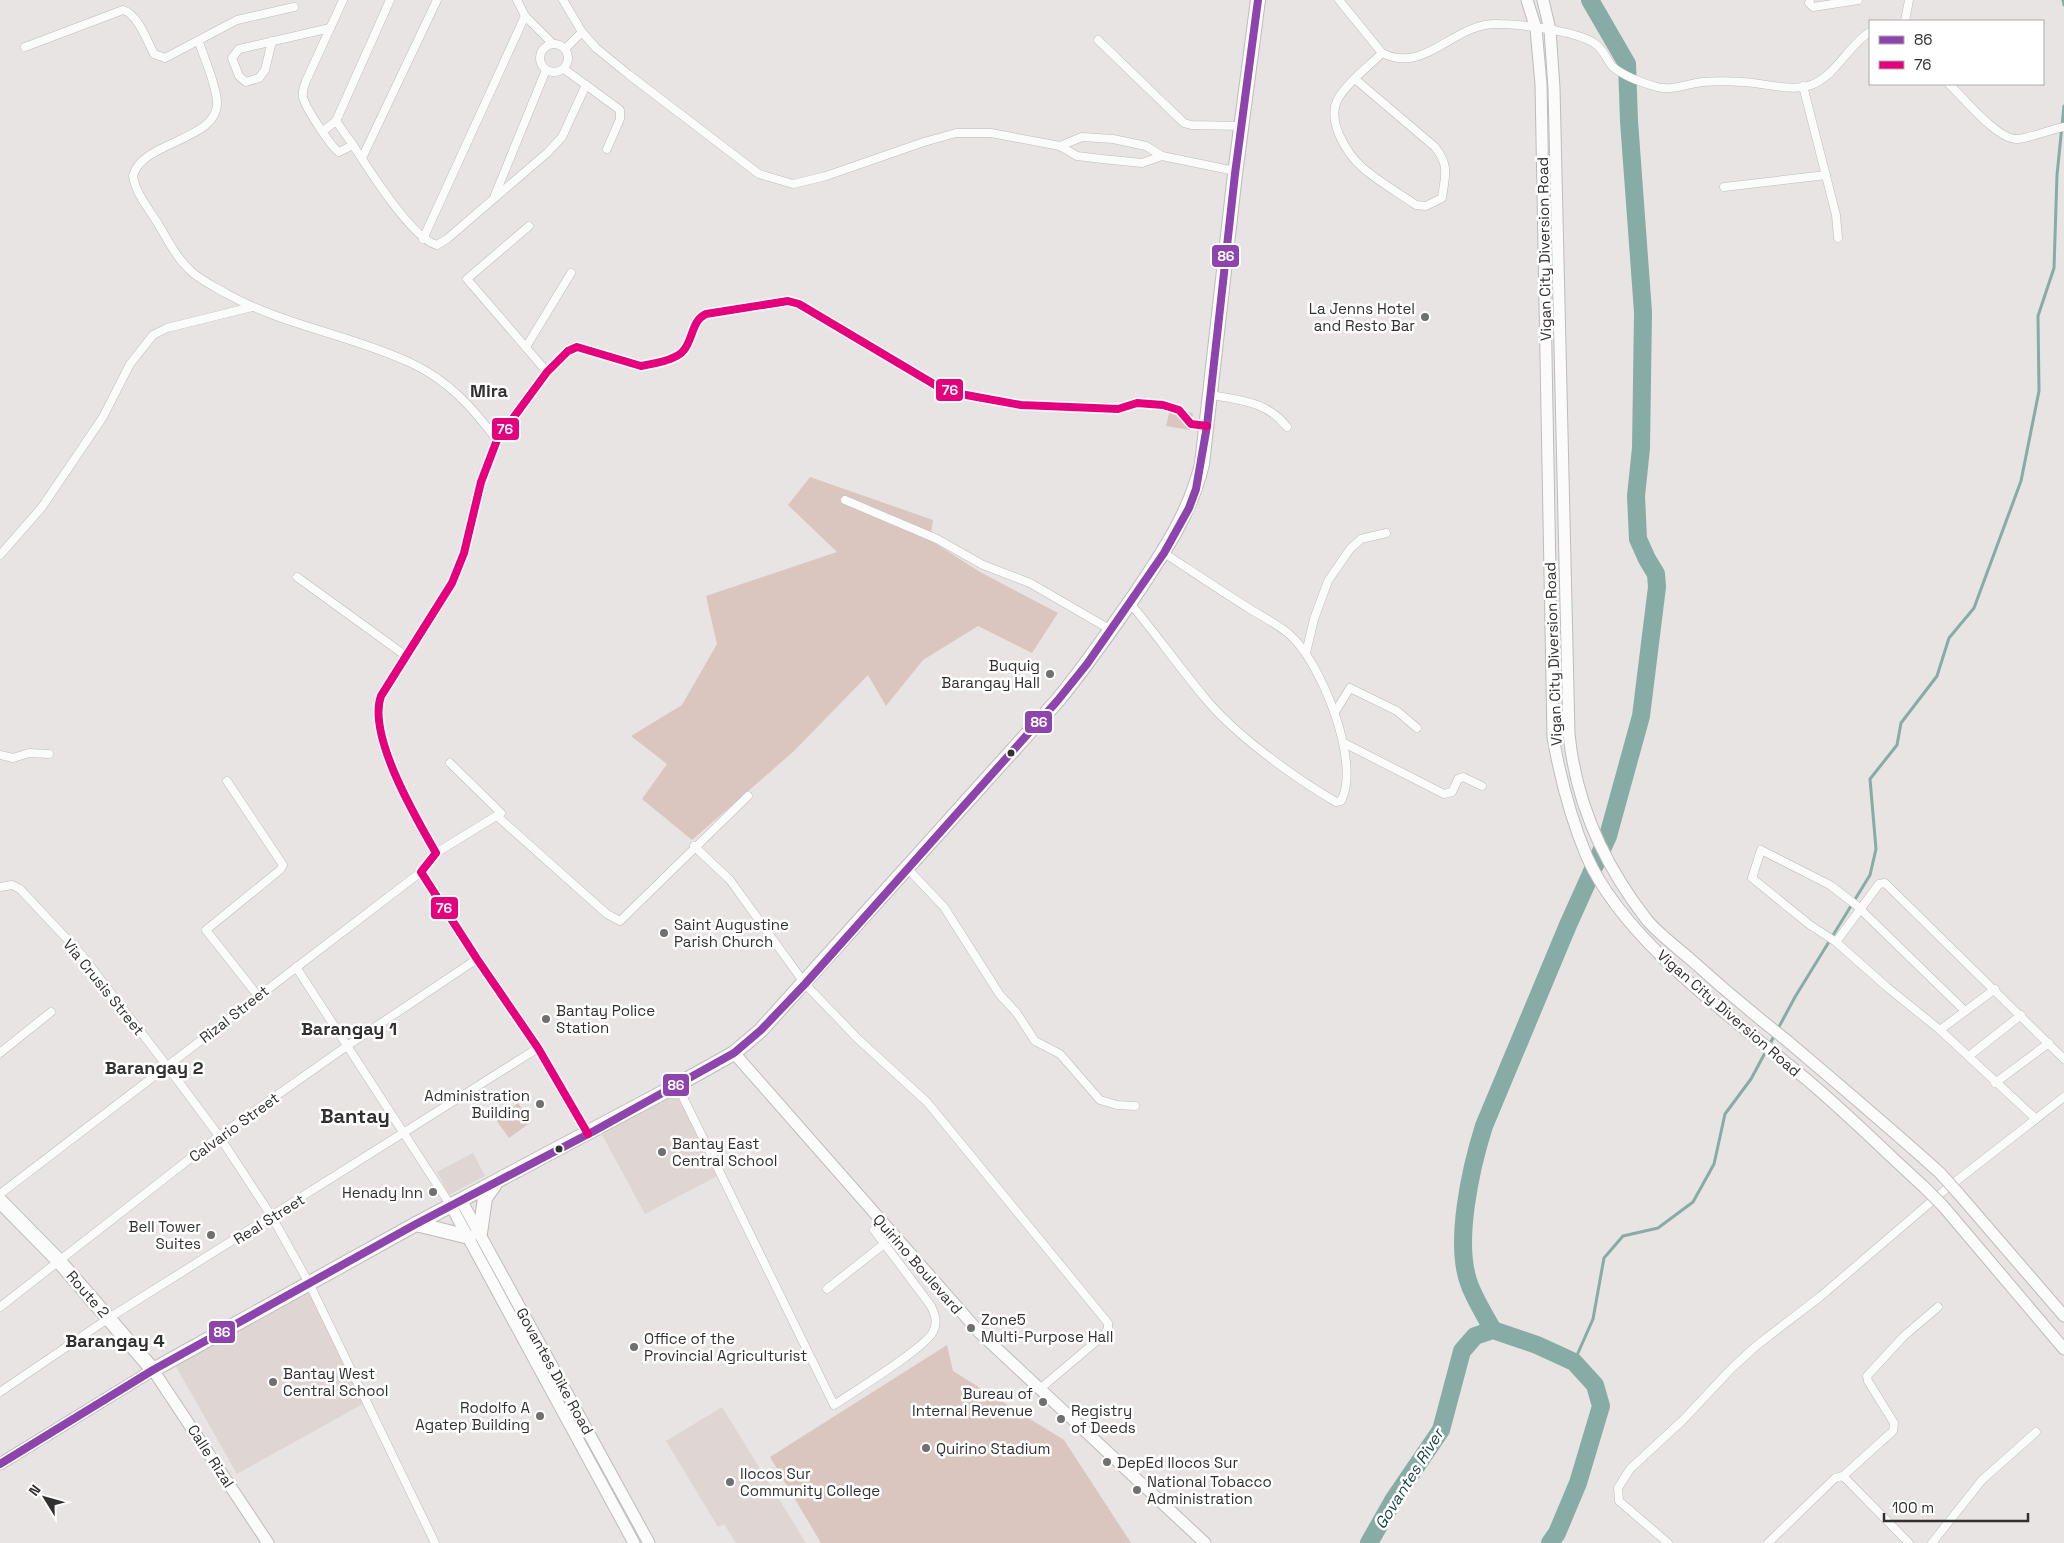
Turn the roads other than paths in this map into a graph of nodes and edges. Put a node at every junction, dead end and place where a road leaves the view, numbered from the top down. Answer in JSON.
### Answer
{"nodes":[{"id":1,"x":343,"y":0,"type":"edge"},
{"id":2,"x":390,"y":0,"type":"edge"},
{"id":3,"x":437,"y":0,"type":"edge"},
{"id":4,"x":517,"y":0,"type":"edge"},
{"id":5,"x":563,"y":0,"type":"edge"},
{"id":6,"x":1258,"y":0,"type":"edge"},
{"id":7,"x":1339,"y":0,"type":"edge"},
{"id":8,"x":1527,"y":0,"type":"edge"},
{"id":9,"x":1543,"y":0,"type":"edge"},
{"id":10,"x":1810,"y":0,"type":"edge"},
{"id":11,"x":1858,"y":0,"type":"edge"},
{"id":12,"x":1909,"y":0,"type":"edge"},
{"id":13,"x":294,"y":7,"type":"dead end"},
{"id":14,"x":524,"y":16,"type":"junction"},
{"id":15,"x":1905,"y":20,"type":"edge"},
{"id":16,"x":330,"y":28,"type":"junction"},
{"id":17,"x":1536,"y":29,"type":"junction"},
{"id":18,"x":1550,"y":30,"type":"junction"},
{"id":19,"x":582,"y":32,"type":"junction"},
{"id":20,"x":1869,"y":33,"type":"edge"},
{"id":21,"x":1098,"y":40,"type":"dead end"},
{"id":22,"x":199,"y":42,"type":"junction"},
{"id":23,"x":272,"y":42,"type":"junction"},
{"id":24,"x":554,"y":44,"type":"junction"},
{"id":25,"x":26,"y":47,"type":"dead end"},
{"id":26,"x":565,"y":48,"type":"junction"},
{"id":27,"x":1382,"y":53,"type":"junction"},
{"id":28,"x":564,"y":69,"type":"junction"},
{"id":29,"x":546,"y":70,"type":"junction"},
{"id":30,"x":1355,"y":79,"type":"junction"},
{"id":31,"x":1950,"y":85,"type":"edge"},
{"id":32,"x":586,"y":86,"type":"junction"},
{"id":33,"x":1803,"y":86,"type":"junction"},
{"id":34,"x":336,"y":121,"type":"junction"},
{"id":35,"x":1241,"y":126,"type":"junction"},
{"id":36,"x":2064,"y":127,"type":"edge"},
{"id":37,"x":323,"y":131,"type":"junction"},
{"id":38,"x":352,"y":145,"type":"junction"},
{"id":39,"x":1060,"y":146,"type":"junction"},
{"id":40,"x":607,"y":149,"type":"dead end"},
{"id":41,"x":1162,"y":156,"type":"junction"},
{"id":42,"x":362,"y":158,"type":"junction"},
{"id":43,"x":1235,"y":171,"type":"junction"},
{"id":44,"x":1826,"y":175,"type":"junction"},
{"id":45,"x":1724,"y":188,"type":"dead end"},
{"id":46,"x":494,"y":197,"type":"junction"},
{"id":47,"x":530,"y":226,"type":"dead end"},
{"id":48,"x":1838,"y":238,"type":"dead end"},
{"id":49,"x":424,"y":239,"type":"junction"},
{"id":50,"x":571,"y":273,"type":"dead end"},
{"id":51,"x":252,"y":307,"type":"junction"},
{"id":52,"x":526,"y":347,"type":"junction"},
{"id":53,"x":547,"y":372,"type":"junction"},
{"id":54,"x":1211,"y":395,"type":"junction"},
{"id":55,"x":1207,"y":426,"type":"junction"},
{"id":56,"x":1287,"y":427,"type":"dead end"},
{"id":57,"x":497,"y":440,"type":"junction"},
{"id":58,"x":845,"y":500,"type":"dead end"},
{"id":59,"x":1386,"y":533,"type":"dead end"},
{"id":60,"x":1164,"y":553,"type":"junction"},
{"id":61,"x":0,"y":555,"type":"edge"},
{"id":62,"x":298,"y":577,"type":"dead end"},
{"id":63,"x":1130,"y":603,"type":"junction"},
{"id":64,"x":1111,"y":630,"type":"junction"},
{"id":65,"x":1306,"y":653,"type":"junction"},
{"id":66,"x":406,"y":656,"type":"junction"},
{"id":67,"x":1335,"y":712,"type":"junction"},
{"id":68,"x":1417,"y":728,"type":"dead end"},
{"id":69,"x":1344,"y":743,"type":"junction"},
{"id":70,"x":0,"y":754,"type":"edge"},
{"id":71,"x":49,"y":754,"type":"dead end"},
{"id":72,"x":450,"y":763,"type":"dead end"},
{"id":73,"x":227,"y":781,"type":"dead end"},
{"id":74,"x":1482,"y":786,"type":"dead end"},
{"id":75,"x":748,"y":796,"type":"dead end"},
{"id":76,"x":499,"y":816,"type":"junction"},
{"id":77,"x":694,"y":846,"type":"junction"},
{"id":78,"x":436,"y":853,"type":"junction"},
{"id":79,"x":907,"y":868,"type":"junction"},
{"id":80,"x":422,"y":872,"type":"junction"},
{"id":81,"x":0,"y":887,"type":"edge"},
{"id":82,"x":1858,"y":907,"type":"junction"},
{"id":83,"x":1834,"y":941,"type":"junction"},
{"id":84,"x":477,"y":959,"type":"junction"},
{"id":85,"x":296,"y":967,"type":"junction"},
{"id":86,"x":805,"y":984,"type":"junction"},
{"id":87,"x":1995,"y":989,"type":"junction"},
{"id":88,"x":258,"y":996,"type":"junction"},
{"id":89,"x":1965,"y":1011,"type":"junction"},
{"id":90,"x":51,"y":1012,"type":"dead end"},
{"id":91,"x":2021,"y":1015,"type":"junction"},
{"id":92,"x":1940,"y":1030,"type":"junction"},
{"id":93,"x":2049,"y":1043,"type":"junction"},
{"id":94,"x":348,"y":1046,"type":"junction"},
{"id":95,"x":538,"y":1048,"type":"junction"},
{"id":96,"x":0,"y":1053,"type":"edge"},
{"id":97,"x":734,"y":1053,"type":"junction"},
{"id":98,"x":1969,"y":1056,"type":"junction"},
{"id":99,"x":2064,"y":1059,"type":"edge"},
{"id":100,"x":167,"y":1066,"type":"junction"},
{"id":101,"x":1995,"y":1083,"type":"junction"},
{"id":102,"x":677,"y":1085,"type":"junction"},
{"id":103,"x":2064,"y":1097,"type":"edge"},
{"id":104,"x":1134,"y":1106,"type":"dead end"},
{"id":105,"x":2036,"y":1119,"type":"junction"},
{"id":106,"x":405,"y":1133,"type":"junction"},
{"id":107,"x":588,"y":1134,"type":"junction"},
{"id":108,"x":219,"y":1136,"type":"junction"},
{"id":109,"x":499,"y":1180,"type":"junction"},
{"id":110,"x":0,"y":1194,"type":"edge"},
{"id":111,"x":0,"y":1201,"type":"edge"},
{"id":112,"x":456,"y":1203,"type":"junction"},
{"id":113,"x":272,"y":1217,"type":"junction"},
{"id":114,"x":416,"y":1224,"type":"junction"},
{"id":115,"x":874,"y":1230,"type":"dead end"},
{"id":116,"x":474,"y":1235,"type":"junction"},
{"id":117,"x":884,"y":1244,"type":"junction"},
{"id":118,"x":58,"y":1260,"type":"junction"},
{"id":119,"x":309,"y":1283,"type":"junction"},
{"id":120,"x":827,"y":1289,"type":"dead end"},
{"id":121,"x":516,"y":1298,"type":"junction"},
{"id":122,"x":505,"y":1305,"type":"junction"},
{"id":123,"x":0,"y":1306,"type":"edge"},
{"id":124,"x":1938,"y":1307,"type":"dead end"},
{"id":125,"x":2064,"y":1316,"type":"edge"},
{"id":126,"x":109,"y":1318,"type":"junction"},
{"id":127,"x":2064,"y":1349,"type":"edge"},
{"id":128,"x":153,"y":1370,"type":"junction"},
{"id":129,"x":564,"y":1387,"type":"junction"},
{"id":130,"x":1041,"y":1388,"type":"junction"},
{"id":131,"x":0,"y":1392,"type":"edge"},
{"id":132,"x":553,"y":1393,"type":"junction"},
{"id":133,"x":2036,"y":1432,"type":"dead end"},
{"id":134,"x":0,"y":1464,"type":"edge"},
{"id":135,"x":1843,"y":1476,"type":"junction"},
{"id":136,"x":618,"y":1487,"type":"junction"},
{"id":137,"x":607,"y":1494,"type":"junction"},
{"id":138,"x":268,"y":1543,"type":"edge"},
{"id":139,"x":435,"y":1543,"type":"edge"},
{"id":140,"x":634,"y":1543,"type":"edge"},
{"id":141,"x":649,"y":1543,"type":"edge"},
{"id":142,"x":1204,"y":1543,"type":"edge"},
{"id":143,"x":1668,"y":1543,"type":"edge"},
{"id":144,"x":1768,"y":1543,"type":"edge"},
{"id":145,"x":1909,"y":1543,"type":"edge"},
{"id":146,"x":1932,"y":1543,"type":"edge"}],
"edges":[{"from":1,"to":16,"type":"street"},
{"from":2,"to":34,"type":"street"},
{"from":3,"to":42,"type":"street"},
{"from":4,"to":14,"type":"street"},
{"from":5,"to":19,"type":"street"},
{"from":6,"to":35,"type":"highway"},
{"from":7,"to":27,"type":"street"},
{"from":8,"to":17,"type":"main road","name":"Vigan City Diversion Road"},
{"from":9,"to":18,"type":"main road","name":"Vigan City Diversion Road"},
{"from":10,"to":11,"type":"street"},
{"from":12,"to":15,"type":"street"},
{"from":13,"to":22,"type":"street"},
{"from":14,"to":24,"type":"street"},
{"from":14,"to":49,"type":"street"},
{"from":16,"to":23,"type":"street"},
{"from":16,"to":37,"type":"street"},
{"from":17,"to":18,"type":"street"},
{"from":17,"to":27,"type":"street"},
{"from":17,"to":127,"type":"main road","name":"Vigan City Diversion Road","bridge":true},
{"from":18,"to":33,"type":"street"},
{"from":18,"to":125,"type":"main road","name":"Vigan City Diversion Road","bridge":true},
{"from":19,"to":26,"type":"street"},
{"from":19,"to":39,"type":"street"},
{"from":20,"to":33,"type":"street"},
{"from":21,"to":35,"type":"street"},
{"from":22,"to":25,"type":"street"},
{"from":22,"to":51,"type":"street"},
{"from":23,"to":23,"type":"street"},
{"from":24,"to":26,"type":"street"},
{"from":24,"to":29,"type":"street"},
{"from":26,"to":28,"type":"street"},
{"from":27,"to":30,"type":"street"},
{"from":28,"to":29,"type":"street"},
{"from":28,"to":32,"type":"street"},
{"from":29,"to":46,"type":"street"},
{"from":30,"to":30,"type":"street"},
{"from":31,"to":36,"type":"street"},
{"from":32,"to":40,"type":"street"},
{"from":32,"to":46,"type":"street"},
{"from":33,"to":44,"type":"street"},
{"from":34,"to":37,"type":"street"},
{"from":34,"to":38,"type":"street"},
{"from":35,"to":43,"type":"highway"},
{"from":37,"to":38,"type":"street"},
{"from":38,"to":42,"type":"street"},
{"from":39,"to":41,"type":"street"},
{"from":39,"to":41,"type":"street"},
{"from":41,"to":43,"type":"street"},
{"from":42,"to":49,"type":"street"},
{"from":43,"to":54,"type":"highway"},
{"from":44,"to":45,"type":"street"},
{"from":44,"to":48,"type":"street"},
{"from":46,"to":49,"type":"street"},
{"from":47,"to":52,"type":"street"},
{"from":50,"to":52,"type":"street"},
{"from":51,"to":57,"type":"street"},
{"from":51,"to":61,"type":"street"},
{"from":52,"to":53,"type":"street"},
{"from":53,"to":55,"type":"street"},
{"from":53,"to":57,"type":"street"},
{"from":54,"to":55,"type":"highway"},
{"from":54,"to":56,"type":"street"},
{"from":55,"to":60,"type":"highway"},
{"from":57,"to":66,"type":"street"},
{"from":58,"to":64,"type":"street"},
{"from":59,"to":65,"type":"street"},
{"from":60,"to":63,"type":"highway"},
{"from":60,"to":65,"type":"street"},
{"from":62,"to":66,"type":"street"},
{"from":63,"to":64,"type":"highway"},
{"from":63,"to":69,"type":"street"},
{"from":64,"to":79,"type":"highway"},
{"from":65,"to":67,"type":"street"},
{"from":66,"to":78,"type":"street"},
{"from":67,"to":68,"type":"street"},
{"from":67,"to":69,"type":"street"},
{"from":69,"to":74,"type":"street"},
{"from":70,"to":71,"type":"street"},
{"from":72,"to":76,"type":"street"},
{"from":73,"to":88,"type":"street"},
{"from":75,"to":77,"type":"street"},
{"from":76,"to":77,"type":"street"},
{"from":76,"to":78,"type":"street"},
{"from":77,"to":86,"type":"street"},
{"from":78,"to":80,"type":"street","name":"Rizal Street"},
{"from":79,"to":86,"type":"highway"},
{"from":79,"to":104,"type":"street"},
{"from":80,"to":84,"type":"street"},
{"from":80,"to":85,"type":"street","name":"Rizal Street"},
{"from":81,"to":100,"type":"street","name":"Via Crusis Street"},
{"from":82,"to":83,"type":"street"},
{"from":82,"to":83,"type":"street"},
{"from":82,"to":87,"type":"street"},
{"from":82,"to":89,"type":"street"},
{"from":83,"to":92,"type":"street"},
{"from":84,"to":94,"type":"street","name":"Calvario Street"},
{"from":84,"to":95,"type":"street"},
{"from":85,"to":88,"type":"street","name":"Rizal Street"},
{"from":85,"to":94,"type":"street"},
{"from":86,"to":97,"type":"highway"},
{"from":86,"to":130,"type":"street"},
{"from":87,"to":89,"type":"street"},
{"from":87,"to":91,"type":"street"},
{"from":88,"to":100,"type":"street","name":"Rizal Street"},
{"from":89,"to":92,"type":"street"},
{"from":90,"to":96,"type":"street"},
{"from":91,"to":93,"type":"street"},
{"from":91,"to":98,"type":"street"},
{"from":92,"to":98,"type":"street"},
{"from":93,"to":99,"type":"street"},
{"from":93,"to":101,"type":"street"},
{"from":94,"to":106,"type":"street"},
{"from":94,"to":108,"type":"street","name":"Calvario Street"},
{"from":95,"to":106,"type":"street","name":"Real Street"},
{"from":95,"to":107,"type":"street"},
{"from":97,"to":102,"type":"highway"},
{"from":97,"to":130,"type":"main road","name":"Quirino Boulevard"},
{"from":98,"to":101,"type":"street"},
{"from":100,"to":108,"type":"street","name":"Via Crusis Street"},
{"from":100,"to":110,"type":"street","name":"Rizal Street"},
{"from":101,"to":105,"type":"street"},
{"from":102,"to":107,"type":"highway"},
{"from":102,"to":117,"type":"street"},
{"from":103,"to":105,"type":"street"},
{"from":105,"to":143,"type":"street"},
{"from":106,"to":112,"type":"street"},
{"from":106,"to":113,"type":"street","name":"Real Street"},
{"from":107,"to":109,"type":"highway"},
{"from":108,"to":113,"type":"street","name":"Via Crusis Street"},
{"from":108,"to":118,"type":"street","name":"Calvario Street"},
{"from":109,"to":112,"type":"highway"},
{"from":109,"to":116,"type":"highway"},
{"from":111,"to":118,"type":"highway","name":"Route 2"},
{"from":112,"to":114,"type":"highway"},
{"from":112,"to":116,"type":"main road","name":"Govantes Dike Road"},
{"from":113,"to":119,"type":"street","name":"Via Crusis Street"},
{"from":113,"to":126,"type":"street","name":"Real Street"},
{"from":114,"to":116,"type":"highway"},
{"from":114,"to":119,"type":"highway"},
{"from":115,"to":117,"type":"street"},
{"from":116,"to":121,"type":"main road","name":"Govantes Dike Road"},
{"from":116,"to":122,"type":"main road","name":"Govantes Dike Road"},
{"from":117,"to":120,"type":"street"},
{"from":118,"to":123,"type":"street","name":"Calvario Street"},
{"from":118,"to":126,"type":"highway","name":"Route 2"},
{"from":119,"to":128,"type":"highway"},
{"from":119,"to":139,"type":"street","name":"Via Crusis Street"},
{"from":121,"to":122,"type":"main road"},
{"from":121,"to":129,"type":"main road","name":"Govantes Dike Road"},
{"from":122,"to":132,"type":"main road","name":"Govantes Dike Road"},
{"from":124,"to":135,"type":"street"},
{"from":126,"to":128,"type":"highway","name":"Route 2"},
{"from":126,"to":131,"type":"street","name":"Real Street"},
{"from":128,"to":134,"type":"main road"},
{"from":128,"to":138,"type":"main road","name":"Calle Rizal"},
{"from":129,"to":132,"type":"main road"},
{"from":129,"to":136,"type":"main road","name":"Govantes Dike Road"},
{"from":130,"to":142,"type":"main road","name":"Quirino Boulevard"},
{"from":132,"to":137,"type":"main road","name":"Govantes Dike Road"},
{"from":133,"to":146,"type":"street"},
{"from":135,"to":144,"type":"street"},
{"from":135,"to":145,"type":"street"},
{"from":136,"to":137,"type":"main road"},
{"from":136,"to":141,"type":"main road","name":"Govantes Dike Road"},
{"from":137,"to":140,"type":"main road","name":"Govantes Dike Road"}]}
